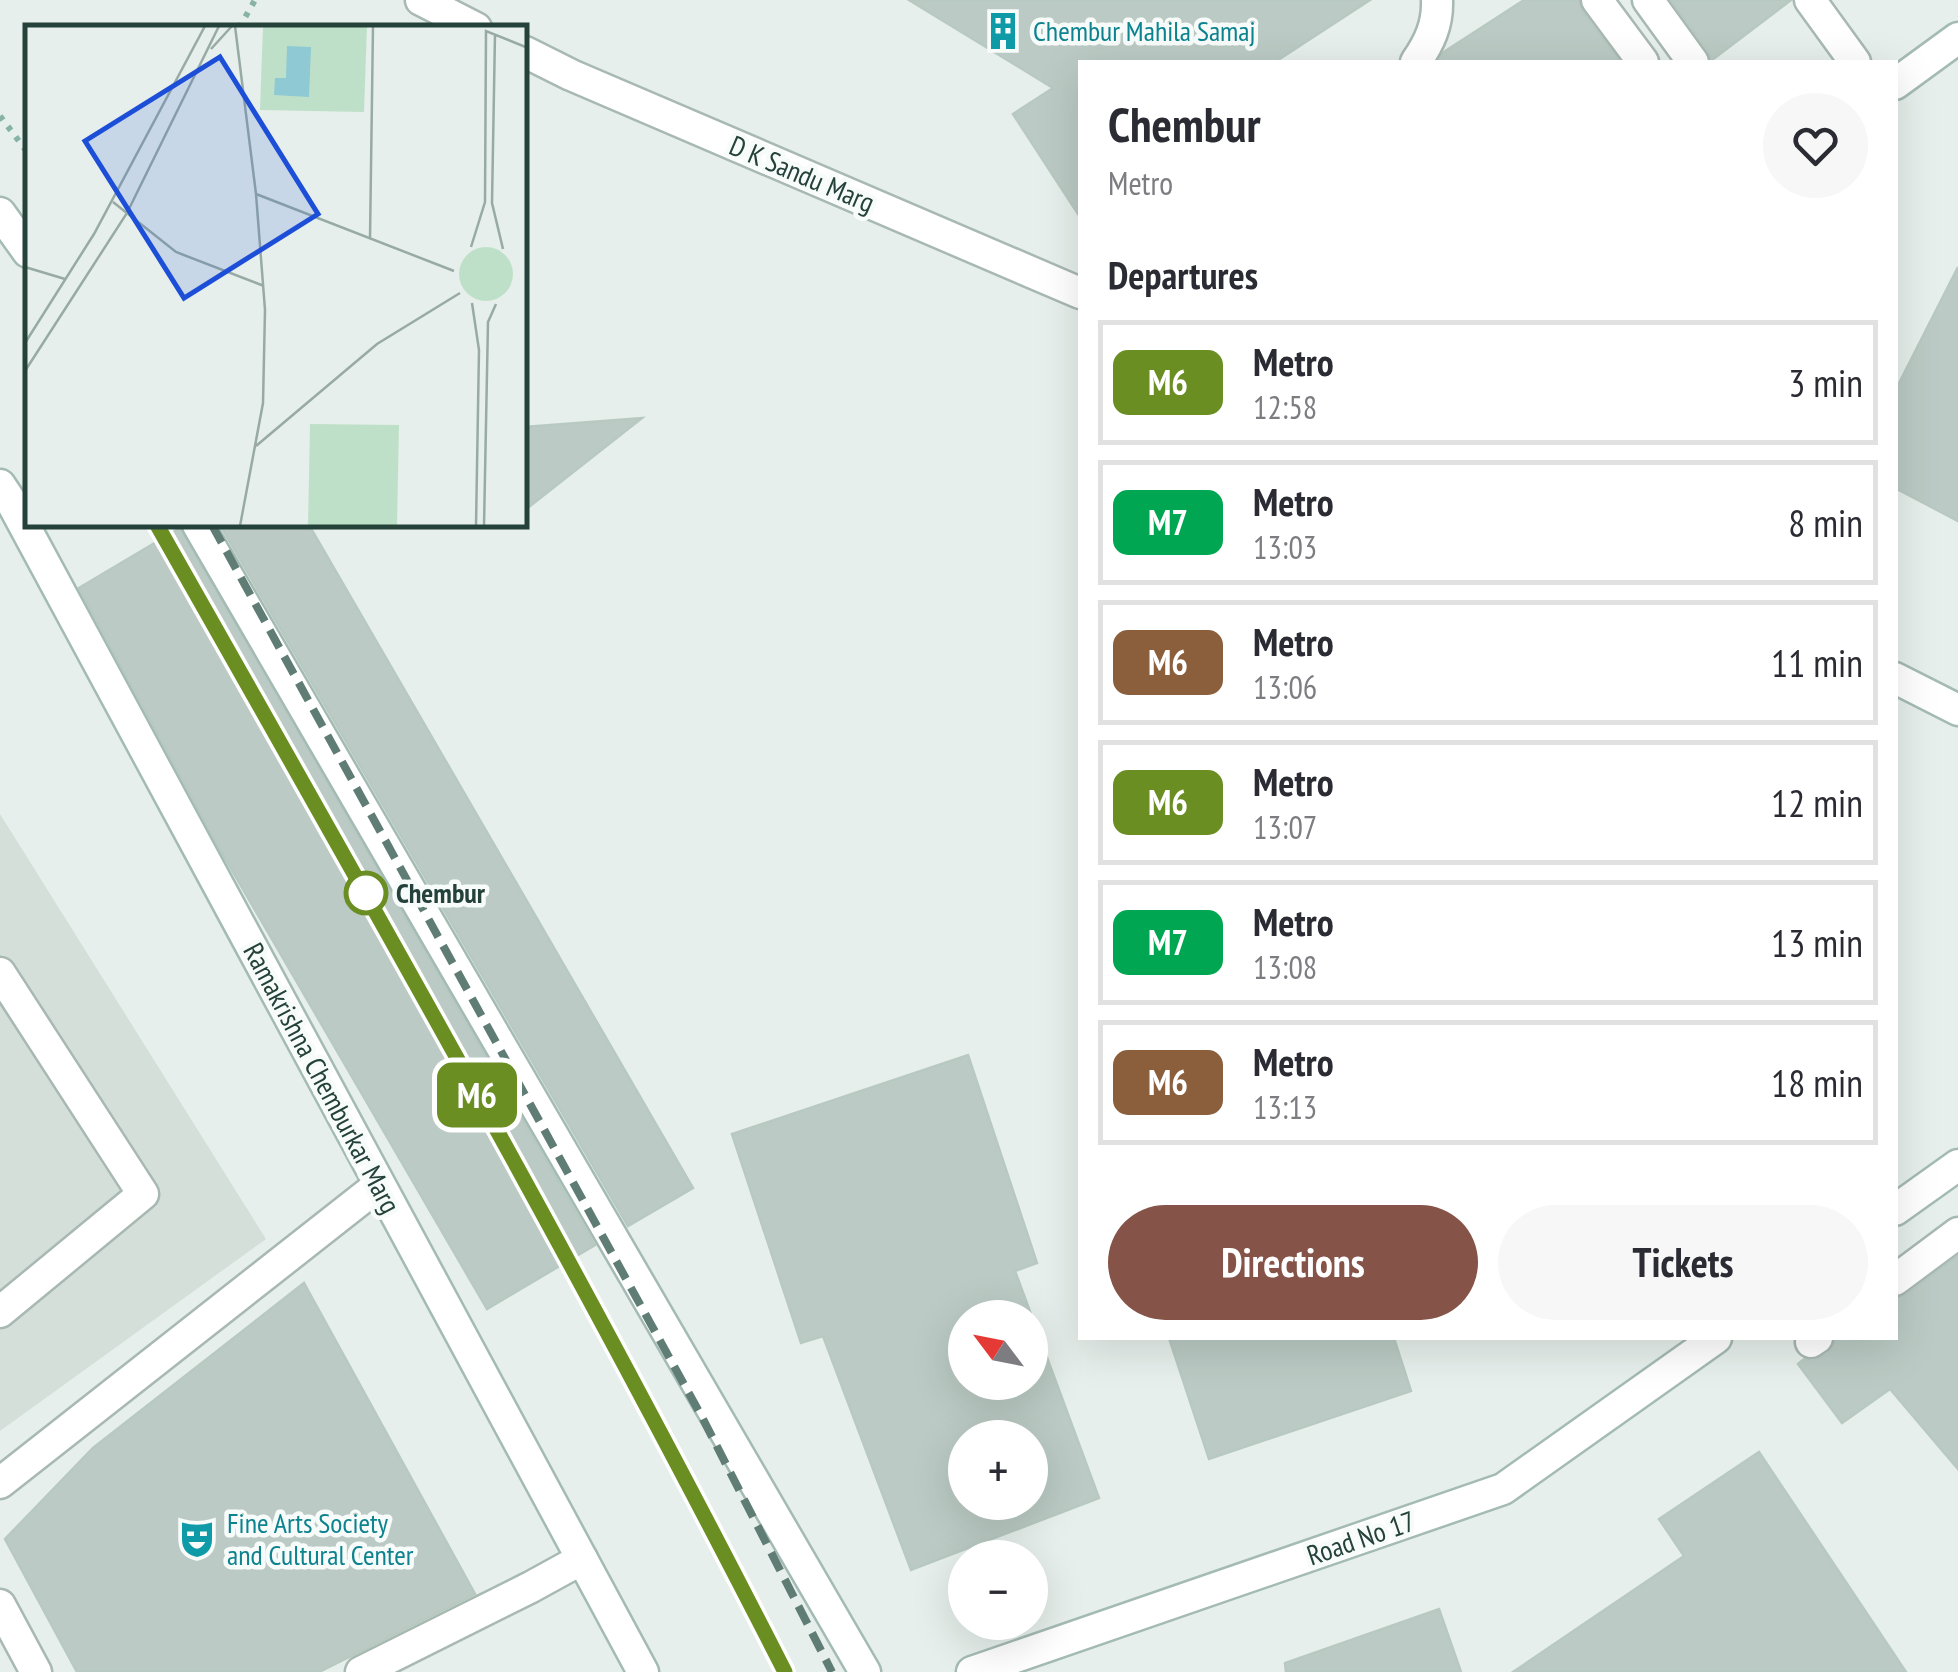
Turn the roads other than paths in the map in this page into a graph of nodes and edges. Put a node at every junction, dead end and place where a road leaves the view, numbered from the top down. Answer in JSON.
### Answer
{"nodes":[{"id":1,"x":422,"y":0,"type":"edge"},
{"id":2,"x":1437,"y":0,"type":"edge"},
{"id":3,"x":1597,"y":0,"type":"edge"},
{"id":4,"x":1648,"y":0,"type":"edge"},
{"id":5,"x":1810,"y":0,"type":"edge"},
{"id":6,"x":470,"y":25,"type":"edge"},
{"id":7,"x":1958,"y":38,"type":"edge"},
{"id":8,"x":528,"y":53,"type":"edge"},
{"id":9,"x":1417,"y":60,"type":"edge"},
{"id":10,"x":1641,"y":60,"type":"edge"},
{"id":11,"x":1692,"y":60,"type":"edge"},
{"id":12,"x":1854,"y":60,"type":"edge"},
{"id":13,"x":1898,"y":82,"type":"edge"},
{"id":14,"x":0,"y":213,"type":"edge"},
{"id":15,"x":25,"y":248,"type":"edge"},
{"id":16,"x":1078,"y":292,"type":"edge"},
{"id":17,"x":4,"y":501,"type":"edge"},
{"id":18,"x":200,"y":528,"type":"edge"},
{"id":19,"x":1898,"y":680,"type":"edge"},
{"id":20,"x":1958,"y":710,"type":"edge"},
{"id":21,"x":0,"y":973,"type":"edge"},
{"id":22,"x":1958,"y":1165,"type":"edge"},
{"id":23,"x":380,"y":1185,"type":"junction"},
{"id":24,"x":1898,"y":1208,"type":"edge"},
{"id":25,"x":1958,"y":1234,"type":"edge"},
{"id":26,"x":1898,"y":1272,"type":"edge"},
{"id":27,"x":0,"y":1312,"type":"edge"},
{"id":28,"x":1713,"y":1340,"type":"edge"},
{"id":29,"x":0,"y":1483,"type":"edge"},
{"id":30,"x":582,"y":1559,"type":"junction"},
{"id":31,"x":0,"y":1604,"type":"edge"},
{"id":32,"x":636,"y":1670,"type":"edge"},
{"id":33,"x":36,"y":1672,"type":"edge"},
{"id":34,"x":361,"y":1672,"type":"edge"},
{"id":35,"x":866,"y":1672,"type":"edge"},
{"id":36,"x":972,"y":1672,"type":"edge"}],
"edges":[{"from":1,"to":6,"type":"main road"},
{"from":2,"to":9,"type":"main road"},
{"from":3,"to":10,"type":"main road"},
{"from":4,"to":11,"type":"main road"},
{"from":5,"to":12,"type":"main road"},
{"from":7,"to":13,"type":"main road"},
{"from":8,"to":16,"type":"main road","name":"D K Sandu Marg"},
{"from":14,"to":15,"type":"main road"},
{"from":17,"to":23,"type":"main road","name":"Ramakrishna Chemburkar Marg"},
{"from":18,"to":35,"type":"main road"},
{"from":19,"to":20,"type":"main road"},
{"from":21,"to":27,"type":"main road"},
{"from":22,"to":24,"type":"main road"},
{"from":23,"to":29,"type":"main road"},
{"from":23,"to":30,"type":"main road","name":"Ramakrishna Chemburkar Marg"},
{"from":25,"to":26,"type":"main road"},
{"from":28,"to":36,"type":"main road","name":"Road No 17"},
{"from":30,"to":32,"type":"main road","name":"Ramakrishna Chemburkar Marg"},
{"from":30,"to":34,"type":"main road"},
{"from":31,"to":33,"type":"main road"}]}
